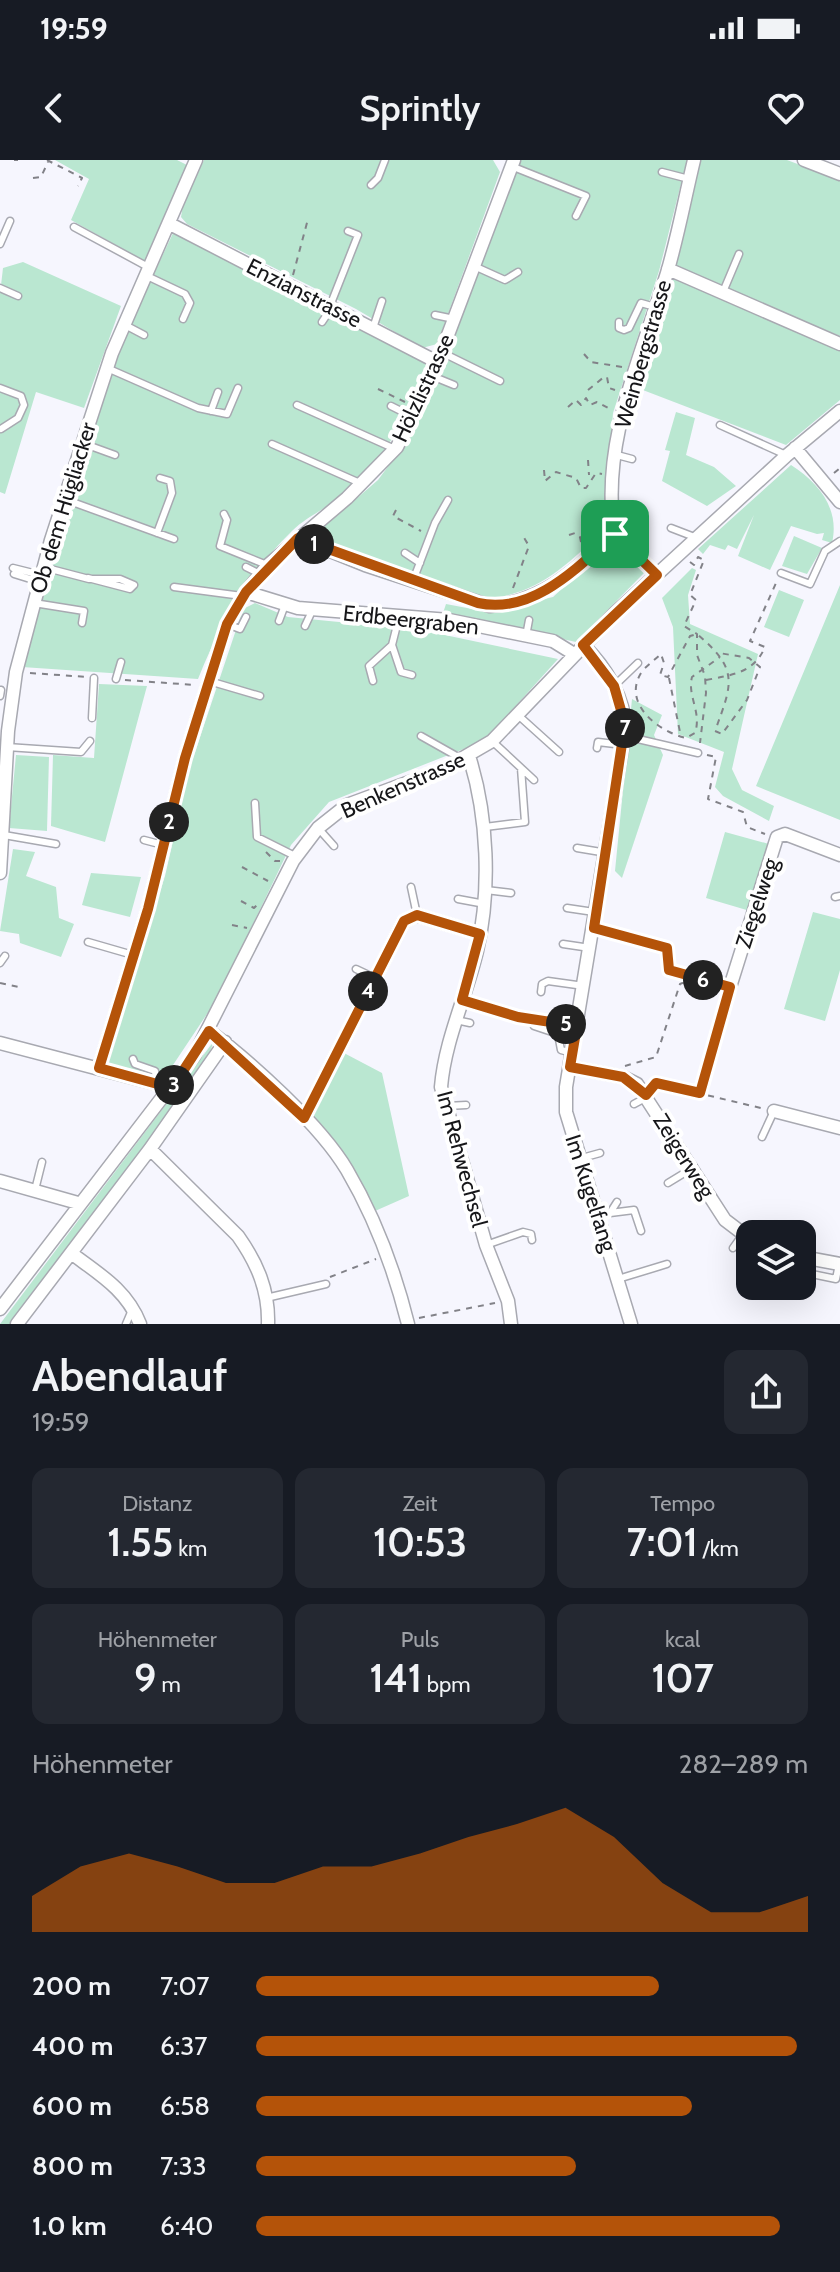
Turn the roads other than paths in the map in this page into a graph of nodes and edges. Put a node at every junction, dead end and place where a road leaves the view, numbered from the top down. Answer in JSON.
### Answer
{"nodes":[{"id":1,"x":385,"y":160,"type":"edge"},
{"id":2,"x":694,"y":160,"type":"edge"},
{"id":3,"x":804,"y":160,"type":"edge"},
{"id":4,"x":192,"y":161,"type":"edge"},
{"id":5,"x":512,"y":163,"type":"edge"},
{"id":6,"x":662,"y":172,"type":"dead end"},
{"id":7,"x":840,"y":174,"type":"edge"},
{"id":8,"x":690,"y":179,"type":"junction"},
{"id":9,"x":371,"y":185,"type":"dead end"},
{"id":10,"x":576,"y":216,"type":"dead end"},
{"id":11,"x":10,"y":221,"type":"dead end"},
{"id":12,"x":170,"y":224,"type":"junction"},
{"id":13,"x":74,"y":227,"type":"dead end"},
{"id":14,"x":348,"y":231,"type":"dead end"},
{"id":15,"x":0,"y":244,"type":"edge"},
{"id":16,"x":739,"y":254,"type":"dead end"},
{"id":17,"x":474,"y":266,"type":"junction"},
{"id":18,"x":668,"y":269,"type":"junction"},
{"id":19,"x":148,"y":272,"type":"junction"},
{"id":20,"x":518,"y":272,"type":"dead end"},
{"id":21,"x":0,"y":288,"type":"edge"},
{"id":22,"x":723,"y":292,"type":"junction"},
{"id":23,"x":18,"y":296,"type":"dead end"},
{"id":24,"x":382,"y":301,"type":"dead end"},
{"id":25,"x":190,"y":303,"type":"junction"},
{"id":26,"x":200,"y":304,"type":"dead end"},
{"id":27,"x":331,"y":307,"type":"junction"},
{"id":28,"x":656,"y":307,"type":"junction"},
{"id":29,"x":435,"y":315,"type":"dead end"},
{"id":30,"x":183,"y":319,"type":"dead end"},
{"id":31,"x":454,"y":319,"type":"junction"},
{"id":32,"x":322,"y":322,"type":"dead end"},
{"id":33,"x":619,"y":322,"type":"dead end"},
{"id":34,"x":125,"y":325,"type":"junction"},
{"id":35,"x":373,"y":329,"type":"junction"},
{"id":36,"x":144,"y":335,"type":"dead end"},
{"id":37,"x":840,"y":344,"type":"edge"},
{"id":38,"x":439,"y":357,"type":"junction"},
{"id":39,"x":107,"y":368,"type":"junction"},
{"id":40,"x":432,"y":376,"type":"junction"},
{"id":41,"x":500,"y":381,"type":"dead end"},
{"id":42,"x":454,"y":385,"type":"dead end"},
{"id":43,"x":0,"y":388,"type":"edge"},
{"id":44,"x":238,"y":388,"type":"dead end"},
{"id":45,"x":218,"y":392,"type":"dead end"},
{"id":46,"x":172,"y":397,"type":"junction"},
{"id":47,"x":169,"y":405,"type":"dead end"},
{"id":48,"x":297,"y":405,"type":"dead end"},
{"id":49,"x":391,"y":406,"type":"dead end"},
{"id":50,"x":198,"y":408,"type":"junction"},
{"id":51,"x":211,"y":411,"type":"junction"},
{"id":52,"x":840,"y":411,"type":"edge"},
{"id":53,"x":416,"y":413,"type":"junction"},
{"id":54,"x":200,"y":417,"type":"dead end"},
{"id":55,"x":720,"y":425,"type":"dead end"},
{"id":56,"x":1,"y":429,"type":"edge"},
{"id":57,"x":82,"y":443,"type":"junction"},
{"id":58,"x":272,"y":444,"type":"dead end"},
{"id":59,"x":395,"y":449,"type":"junction"},
{"id":60,"x":791,"y":452,"type":"junction"},
{"id":61,"x":115,"y":455,"type":"dead end"},
{"id":62,"x":617,"y":455,"type":"junction"},
{"id":63,"x":632,"y":459,"type":"dead end"},
{"id":64,"x":160,"y":478,"type":"dead end"},
{"id":65,"x":361,"y":484,"type":"junction"},
{"id":66,"x":64,"y":499,"type":"junction"},
{"id":67,"x":448,"y":500,"type":"dead end"},
{"id":68,"x":840,"y":502,"type":"edge"},
{"id":69,"x":224,"y":514,"type":"dead end"},
{"id":70,"x":671,"y":528,"type":"dead end"},
{"id":71,"x":157,"y":533,"type":"junction"},
{"id":72,"x":615,"y":534,"type":"junction"},
{"id":73,"x":298,"y":538,"type":"junction"},
{"id":74,"x":697,"y":538,"type":"junction"},
{"id":75,"x":174,"y":539,"type":"dead end"},
{"id":76,"x":840,"y":541,"type":"edge"},
{"id":77,"x":405,"y":553,"type":"dead end"},
{"id":78,"x":420,"y":563,"type":"junction"},
{"id":79,"x":246,"y":567,"type":"dead end"},
{"id":80,"x":264,"y":570,"type":"junction"},
{"id":81,"x":14,"y":571,"type":"dead end"},
{"id":82,"x":781,"y":573,"type":"road end"},
{"id":83,"x":41,"y":575,"type":"junction"},
{"id":84,"x":657,"y":575,"type":"junction"},
{"id":85,"x":88,"y":578,"type":"junction"},
{"id":86,"x":414,"y":578,"type":"junction"},
{"id":87,"x":174,"y":587,"type":"dead end"},
{"id":88,"x":244,"y":594,"type":"junction"},
{"id":89,"x":34,"y":603,"type":"junction"},
{"id":90,"x":285,"y":605,"type":"junction"},
{"id":91,"x":312,"y":611,"type":"junction"},
{"id":92,"x":246,"y":617,"type":"dead end"},
{"id":93,"x":399,"y":617,"type":"junction"},
{"id":94,"x":529,"y":620,"type":"dead end"},
{"id":95,"x":279,"y":621,"type":"dead end"},
{"id":96,"x":82,"y":623,"type":"dead end"},
{"id":97,"x":227,"y":624,"type":"junction"},
{"id":98,"x":305,"y":626,"type":"dead end"},
{"id":99,"x":526,"y":636,"type":"junction"},
{"id":100,"x":392,"y":645,"type":"junction"},
{"id":101,"x":578,"y":649,"type":"junction"},
{"id":102,"x":121,"y":662,"type":"dead end"},
{"id":103,"x":638,"y":663,"type":"dead end"},
{"id":104,"x":412,"y":675,"type":"dead end"},
{"id":105,"x":94,"y":678,"type":"dead end"},
{"id":106,"x":116,"y":679,"type":"dead end"},
{"id":107,"x":209,"y":681,"type":"junction"},
{"id":108,"x":373,"y":681,"type":"dead end"},
{"id":109,"x":614,"y":686,"type":"junction"},
{"id":110,"x":260,"y":696,"type":"dead end"},
{"id":111,"x":519,"y":716,"type":"junction"},
{"id":112,"x":92,"y":718,"type":"dead end"},
{"id":113,"x":4,"y":731,"type":"edge"},
{"id":114,"x":622,"y":732,"type":"junction"},
{"id":115,"x":421,"y":736,"type":"dead end"},
{"id":116,"x":90,"y":741,"type":"dead end"},
{"id":117,"x":492,"y":741,"type":"junction"},
{"id":118,"x":7,"y":747,"type":"junction"},
{"id":119,"x":597,"y":748,"type":"dead end"},
{"id":120,"x":559,"y":752,"type":"dead end"},
{"id":121,"x":698,"y":753,"type":"road end"},
{"id":122,"x":466,"y":758,"type":"junction"},
{"id":123,"x":521,"y":768,"type":"junction"},
{"id":124,"x":534,"y":780,"type":"dead end"},
{"id":125,"x":255,"y":803,"type":"dead end"},
{"id":126,"x":481,"y":827,"type":"junction"},
{"id":127,"x":318,"y":828,"type":"junction"},
{"id":128,"x":3,"y":829,"type":"edge"},
{"id":129,"x":144,"y":840,"type":"dead end"},
{"id":130,"x":56,"y":844,"type":"dead end"},
{"id":131,"x":163,"y":845,"type":"junction"},
{"id":132,"x":334,"y":846,"type":"dead end"},
{"id":133,"x":577,"y":848,"type":"dead end"},
{"id":134,"x":607,"y":853,"type":"junction"},
{"id":135,"x":840,"y":855,"type":"edge"},
{"id":136,"x":296,"y":856,"type":"junction"},
{"id":137,"x":0,"y":873,"type":"edge"},
{"id":138,"x":411,"y":887,"type":"dead end"},
{"id":139,"x":486,"y":890,"type":"junction"},
{"id":140,"x":511,"y":893,"type":"dead end"},
{"id":141,"x":458,"y":899,"type":"dead end"},
{"id":142,"x":485,"y":904,"type":"junction"},
{"id":143,"x":567,"y":908,"type":"dead end"},
{"id":144,"x":597,"y":913,"type":"junction"},
{"id":145,"x":417,"y":915,"type":"junction"},
{"id":146,"x":480,"y":934,"type":"junction"},
{"id":147,"x":88,"y":942,"type":"dead end"},
{"id":148,"x":563,"y":944,"type":"dead end"},
{"id":149,"x":590,"y":948,"type":"junction"},
{"id":150,"x":133,"y":955,"type":"junction"},
{"id":151,"x":356,"y":969,"type":"dead end"},
{"id":152,"x":546,"y":970,"type":"dead end"},
{"id":153,"x":375,"y":978,"type":"junction"},
{"id":154,"x":548,"y":981,"type":"junction"},
{"id":155,"x":584,"y":986,"type":"junction"},
{"id":156,"x":730,"y":987,"type":"road end"},
{"id":157,"x":541,"y":992,"type":"dead end"},
{"id":158,"x":456,"y":1020,"type":"junction"},
{"id":159,"x":533,"y":1022,"type":"road end"},
{"id":160,"x":470,"y":1023,"type":"dead end"},
{"id":161,"x":209,"y":1031,"type":"junction"},
{"id":162,"x":225,"y":1042,"type":"junction"},
{"id":163,"x":0,"y":1043,"type":"edge"},
{"id":164,"x":572,"y":1053,"type":"junction"},
{"id":165,"x":133,"y":1059,"type":"dead end"},
{"id":166,"x":570,"y":1067,"type":"junction"},
{"id":167,"x":99,"y":1068,"type":"junction"},
{"id":168,"x":156,"y":1082,"type":"junction"},
{"id":169,"x":172,"y":1088,"type":"junction"},
{"id":170,"x":647,"y":1096,"type":"junction"},
{"id":171,"x":634,"y":1104,"type":"dead end"},
{"id":172,"x":466,"y":1105,"type":"dead end"},
{"id":173,"x":444,"y":1106,"type":"junction"},
{"id":174,"x":774,"y":1111,"type":"joint"},
{"id":175,"x":659,"y":1114,"type":"junction"},
{"id":176,"x":304,"y":1118,"type":"junction"},
{"id":177,"x":645,"y":1122,"type":"dead end"},
{"id":178,"x":840,"y":1128,"type":"edge"},
{"id":179,"x":762,"y":1137,"type":"dead end"},
{"id":180,"x":150,"y":1149,"type":"junction"},
{"id":181,"x":600,"y":1153,"type":"dead end"},
{"id":182,"x":578,"y":1159,"type":"junction"},
{"id":183,"x":42,"y":1162,"type":"dead end"},
{"id":184,"x":691,"y":1169,"type":"junction"},
{"id":185,"x":0,"y":1181,"type":"edge"},
{"id":186,"x":668,"y":1183,"type":"dead end"},
{"id":187,"x":35,"y":1191,"type":"junction"},
{"id":188,"x":617,"y":1202,"type":"dead end"},
{"id":189,"x":78,"y":1203,"type":"junction"},
{"id":190,"x":604,"y":1214,"type":"junction"},
{"id":191,"x":736,"y":1228,"type":"edge"},
{"id":192,"x":641,"y":1231,"type":"dead end"},
{"id":193,"x":532,"y":1240,"type":"dead end"},
{"id":194,"x":486,"y":1245,"type":"junction"},
{"id":195,"x":736,"y":1245,"type":"edge"},
{"id":196,"x":733,"y":1248,"type":"dead end"},
{"id":197,"x":71,"y":1253,"type":"junction"},
{"id":198,"x":816,"y":1260,"type":"edge"},
{"id":199,"x":667,"y":1264,"type":"dead end"},
{"id":200,"x":839,"y":1264,"type":"edge"},
{"id":201,"x":816,"y":1275,"type":"edge"},
{"id":202,"x":618,"y":1279,"type":"junction"},
{"id":203,"x":326,"y":1284,"type":"dead end"},
{"id":204,"x":266,"y":1298,"type":"junction"},
{"id":205,"x":134,"y":1307,"type":"junction"},
{"id":206,"x":0,"y":1309,"type":"edge"},
{"id":207,"x":413,"y":1321,"type":"edge"},
{"id":208,"x":17,"y":1324,"type":"edge"},
{"id":209,"x":126,"y":1324,"type":"edge"},
{"id":210,"x":140,"y":1324,"type":"edge"},
{"id":211,"x":268,"y":1324,"type":"edge"},
{"id":212,"x":511,"y":1324,"type":"edge"},
{"id":213,"x":631,"y":1324,"type":"edge"}],
"edges":[{"from":1,"to":9,"type":"lane"},
{"from":2,"to":8,"type":"street","name":"Weinbergstrasse"},
{"from":3,"to":7,"type":"street"},
{"from":4,"to":12,"type":"street","name":"Ob dem Hügliacker"},
{"from":5,"to":10,"type":"lane"},
{"from":5,"to":17,"type":"street","name":"Hölzlistrasse"},
{"from":6,"to":8,"type":"lane"},
{"from":8,"to":18,"type":"street","name":"Weinbergstrasse"},
{"from":11,"to":15,"type":"lane"},
{"from":12,"to":19,"type":"street","name":"Ob dem Hügliacker"},
{"from":12,"to":27,"type":"street","name":"Enzianstrasse"},
{"from":13,"to":19,"type":"lane"},
{"from":14,"to":27,"type":"lane"},
{"from":16,"to":22,"type":"lane"},
{"from":17,"to":20,"type":"lane"},
{"from":17,"to":31,"type":"street","name":"Hölzlistrasse"},
{"from":18,"to":22,"type":"street"},
{"from":18,"to":28,"type":"street","name":"Weinbergstrasse"},
{"from":19,"to":25,"type":"lane"},
{"from":19,"to":34,"type":"street","name":"Ob dem Hügliacker"},
{"from":21,"to":23,"type":"lane"},
{"from":22,"to":37,"type":"street"},
{"from":24,"to":35,"type":"lane"},
{"from":25,"to":26,"type":"lane"},
{"from":25,"to":30,"type":"lane"},
{"from":27,"to":32,"type":"lane"},
{"from":27,"to":35,"type":"street","name":"Enzianstrasse"},
{"from":28,"to":33,"type":"lane"},
{"from":28,"to":62,"type":"street","name":"Weinbergstrasse"},
{"from":29,"to":31,"type":"lane"},
{"from":31,"to":38,"type":"street","name":"Hölzlistrasse"},
{"from":34,"to":36,"type":"lane"},
{"from":34,"to":39,"type":"street","name":"Ob dem Hügliacker"},
{"from":35,"to":38,"type":"street","name":"Enzianstrasse"},
{"from":38,"to":40,"type":"street","name":"Hölzlistrasse"},
{"from":38,"to":41,"type":"lane"},
{"from":39,"to":46,"type":"lane"},
{"from":39,"to":57,"type":"street","name":"Ob dem Hügliacker"},
{"from":40,"to":42,"type":"lane"},
{"from":40,"to":53,"type":"street","name":"Hölzlistrasse"},
{"from":43,"to":56,"type":"lane"},
{"from":44,"to":51,"type":"lane"},
{"from":45,"to":51,"type":"lane"},
{"from":46,"to":47,"type":"lane"},
{"from":46,"to":50,"type":"lane"},
{"from":48,"to":59,"type":"lane"},
{"from":49,"to":53,"type":"lane"},
{"from":50,"to":51,"type":"lane"},
{"from":50,"to":54,"type":"lane"},
{"from":52,"to":60,"type":"street","name":"Benkenstrasse"},
{"from":53,"to":59,"type":"street","name":"Hölzlistrasse"},
{"from":55,"to":60,"type":"lane"},
{"from":57,"to":61,"type":"lane"},
{"from":57,"to":66,"type":"street","name":"Ob dem Hügliacker"},
{"from":58,"to":65,"type":"lane"},
{"from":59,"to":65,"type":"street","name":"Hölzlistrasse"},
{"from":60,"to":68,"type":"street"},
{"from":60,"to":74,"type":"street","name":"Benkenstrasse"},
{"from":62,"to":63,"type":"lane"},
{"from":62,"to":72,"type":"street","name":"Weinbergstrasse"},
{"from":64,"to":71,"type":"lane"},
{"from":65,"to":73,"type":"street","name":"Hölzlistrasse"},
{"from":66,"to":71,"type":"lane"},
{"from":66,"to":83,"type":"street","name":"Ob dem Hügliacker"},
{"from":67,"to":78,"type":"lane"},
{"from":69,"to":80,"type":"lane"},
{"from":70,"to":74,"type":"lane"},
{"from":71,"to":75,"type":"lane"},
{"from":72,"to":84,"type":"street"},
{"from":72,"to":86,"type":"street"},
{"from":73,"to":80,"type":"street","name":"Hölzlistrasse"},
{"from":73,"to":86,"type":"street"},
{"from":74,"to":84,"type":"street","name":"Benkenstrasse"},
{"from":76,"to":82,"type":"lane"},
{"from":77,"to":78,"type":"lane"},
{"from":78,"to":86,"type":"lane"},
{"from":79,"to":80,"type":"lane"},
{"from":80,"to":88,"type":"street","name":"Hölzlistrasse"},
{"from":81,"to":83,"type":"lane"},
{"from":83,"to":85,"type":"lane"},
{"from":83,"to":89,"type":"street","name":"Ob dem Hügliacker"},
{"from":84,"to":101,"type":"street","name":"Benkenstrasse"},
{"from":85,"to":85,"type":"lane"},
{"from":87,"to":88,"type":"lane"},
{"from":88,"to":90,"type":"street","name":"Erdbeergraben"},
{"from":88,"to":97,"type":"street","name":"Hölzlistrasse"},
{"from":89,"to":96,"type":"lane"},
{"from":89,"to":113,"type":"street","name":"Ob dem Hügliacker"},
{"from":90,"to":91,"type":"street","name":"Erdbeergraben"},
{"from":90,"to":95,"type":"lane"},
{"from":91,"to":93,"type":"street","name":"Erdbeergraben"},
{"from":91,"to":98,"type":"lane"},
{"from":92,"to":97,"type":"lane"},
{"from":93,"to":99,"type":"street","name":"Erdbeergraben"},
{"from":93,"to":100,"type":"lane"},
{"from":94,"to":99,"type":"lane"},
{"from":97,"to":107,"type":"street","name":"Hölzlistrasse"},
{"from":99,"to":101,"type":"street","name":"Erdbeergraben"},
{"from":100,"to":104,"type":"lane"},
{"from":100,"to":108,"type":"lane"},
{"from":101,"to":109,"type":"street","name":"Im Kugelfang"},
{"from":101,"to":111,"type":"street","name":"Benkenstrasse"},
{"from":102,"to":106,"type":"lane"},
{"from":103,"to":109,"type":"lane"},
{"from":105,"to":112,"type":"lane"},
{"from":107,"to":110,"type":"lane"},
{"from":107,"to":131,"type":"street","name":"Hölzlistrasse"},
{"from":109,"to":114,"type":"street","name":"Im Kugelfang"},
{"from":111,"to":117,"type":"street","name":"Benkenstrasse"},
{"from":111,"to":120,"type":"lane"},
{"from":113,"to":118,"type":"street","name":"Ob dem Hügliacker"},
{"from":114,"to":119,"type":"lane"},
{"from":114,"to":121,"type":"lane"},
{"from":114,"to":134,"type":"street","name":"Im Kugelfang"},
{"from":115,"to":122,"type":"lane"},
{"from":116,"to":118,"type":"lane"},
{"from":117,"to":122,"type":"street","name":"Benkenstrasse"},
{"from":117,"to":123,"type":"lane"},
{"from":118,"to":128,"type":"street","name":"Ob dem Hügliacker"},
{"from":122,"to":126,"type":"street","name":"Im Rehwechsel"},
{"from":122,"to":127,"type":"street","name":"Benkenstrasse"},
{"from":123,"to":124,"type":"lane"},
{"from":123,"to":126,"type":"lane"},
{"from":125,"to":136,"type":"lane"},
{"from":126,"to":139,"type":"street","name":"Im Rehwechsel"},
{"from":127,"to":132,"type":"lane"},
{"from":127,"to":136,"type":"street","name":"Benkenstrasse"},
{"from":128,"to":130,"type":"lane"},
{"from":128,"to":137,"type":"street","name":"Ob dem Hügliacker"},
{"from":129,"to":131,"type":"lane"},
{"from":131,"to":150,"type":"street","name":"Hölzlistrasse"},
{"from":133,"to":134,"type":"lane"},
{"from":134,"to":144,"type":"street","name":"Im Kugelfang"},
{"from":135,"to":156,"type":"street","name":"Ziegelweg"},
{"from":136,"to":161,"type":"street","name":"Benkenstrasse"},
{"from":138,"to":145,"type":"lane"},
{"from":139,"to":140,"type":"lane"},
{"from":139,"to":142,"type":"street","name":"Im Rehwechsel"},
{"from":141,"to":142,"type":"lane"},
{"from":142,"to":146,"type":"street","name":"Im Rehwechsel"},
{"from":143,"to":144,"type":"lane"},
{"from":144,"to":149,"type":"street","name":"Im Kugelfang"},
{"from":145,"to":146,"type":"street"},
{"from":145,"to":153,"type":"street"},
{"from":146,"to":158,"type":"street","name":"Im Rehwechsel"},
{"from":147,"to":150,"type":"lane"},
{"from":148,"to":149,"type":"lane"},
{"from":149,"to":155,"type":"street","name":"Im Kugelfang"},
{"from":150,"to":167,"type":"street","name":"Hölzlistrasse"},
{"from":151,"to":153,"type":"lane"},
{"from":152,"to":154,"type":"lane"},
{"from":153,"to":176,"type":"street"},
{"from":154,"to":155,"type":"lane"},
{"from":154,"to":157,"type":"lane"},
{"from":155,"to":164,"type":"street","name":"Im Kugelfang"},
{"from":158,"to":160,"type":"lane"},
{"from":158,"to":173,"type":"street","name":"Im Rehwechsel"},
{"from":159,"to":164,"type":"lane"},
{"from":161,"to":162,"type":"street"},
{"from":161,"to":169,"type":"street","name":"Benkenstrasse"},
{"from":162,"to":176,"type":"street"},
{"from":162,"to":180,"type":"street"},
{"from":163,"to":167,"type":"street"},
{"from":164,"to":166,"type":"street","name":"Im Kugelfang"},
{"from":165,"to":168,"type":"lane"},
{"from":166,"to":170,"type":"street","name":"Zeigerweg"},
{"from":166,"to":182,"type":"street","name":"Im Kugelfang"},
{"from":167,"to":168,"type":"street"},
{"from":168,"to":169,"type":"street"},
{"from":169,"to":189,"type":"street","name":"Benkenstrasse"},
{"from":170,"to":171,"type":"lane"},
{"from":170,"to":175,"type":"street","name":"Zeigerweg"},
{"from":172,"to":173,"type":"lane"},
{"from":173,"to":194,"type":"street","name":"Im Rehwechsel"},
{"from":174,"to":178,"type":"street"},
{"from":174,"to":179,"type":"lane"},
{"from":175,"to":177,"type":"lane"},
{"from":175,"to":184,"type":"street","name":"Zeigerweg"},
{"from":176,"to":207,"type":"street"},
{"from":180,"to":197,"type":"street"},
{"from":180,"to":204,"type":"street"},
{"from":181,"to":182,"type":"lane"},
{"from":182,"to":190,"type":"street","name":"Im Kugelfang"},
{"from":183,"to":187,"type":"lane"},
{"from":184,"to":186,"type":"lane"},
{"from":184,"to":191,"type":"street","name":"Zeigerweg"},
{"from":185,"to":187,"type":"street"},
{"from":187,"to":189,"type":"street"},
{"from":188,"to":190,"type":"lane"},
{"from":189,"to":206,"type":"street","name":"Benkenstrasse"},
{"from":190,"to":192,"type":"lane"},
{"from":190,"to":202,"type":"street","name":"Im Kugelfang"},
{"from":193,"to":194,"type":"lane"},
{"from":194,"to":212,"type":"street","name":"Im Rehwechsel"},
{"from":195,"to":196,"type":"lane"},
{"from":197,"to":205,"type":"street"},
{"from":197,"to":208,"type":"street"},
{"from":198,"to":200,"type":"street"},
{"from":199,"to":202,"type":"lane"},
{"from":200,"to":201,"type":"lane"},
{"from":202,"to":213,"type":"street","name":"Im Kugelfang"},
{"from":203,"to":204,"type":"lane"},
{"from":204,"to":211,"type":"street"},
{"from":205,"to":209,"type":"lane"},
{"from":205,"to":210,"type":"street"}]}
